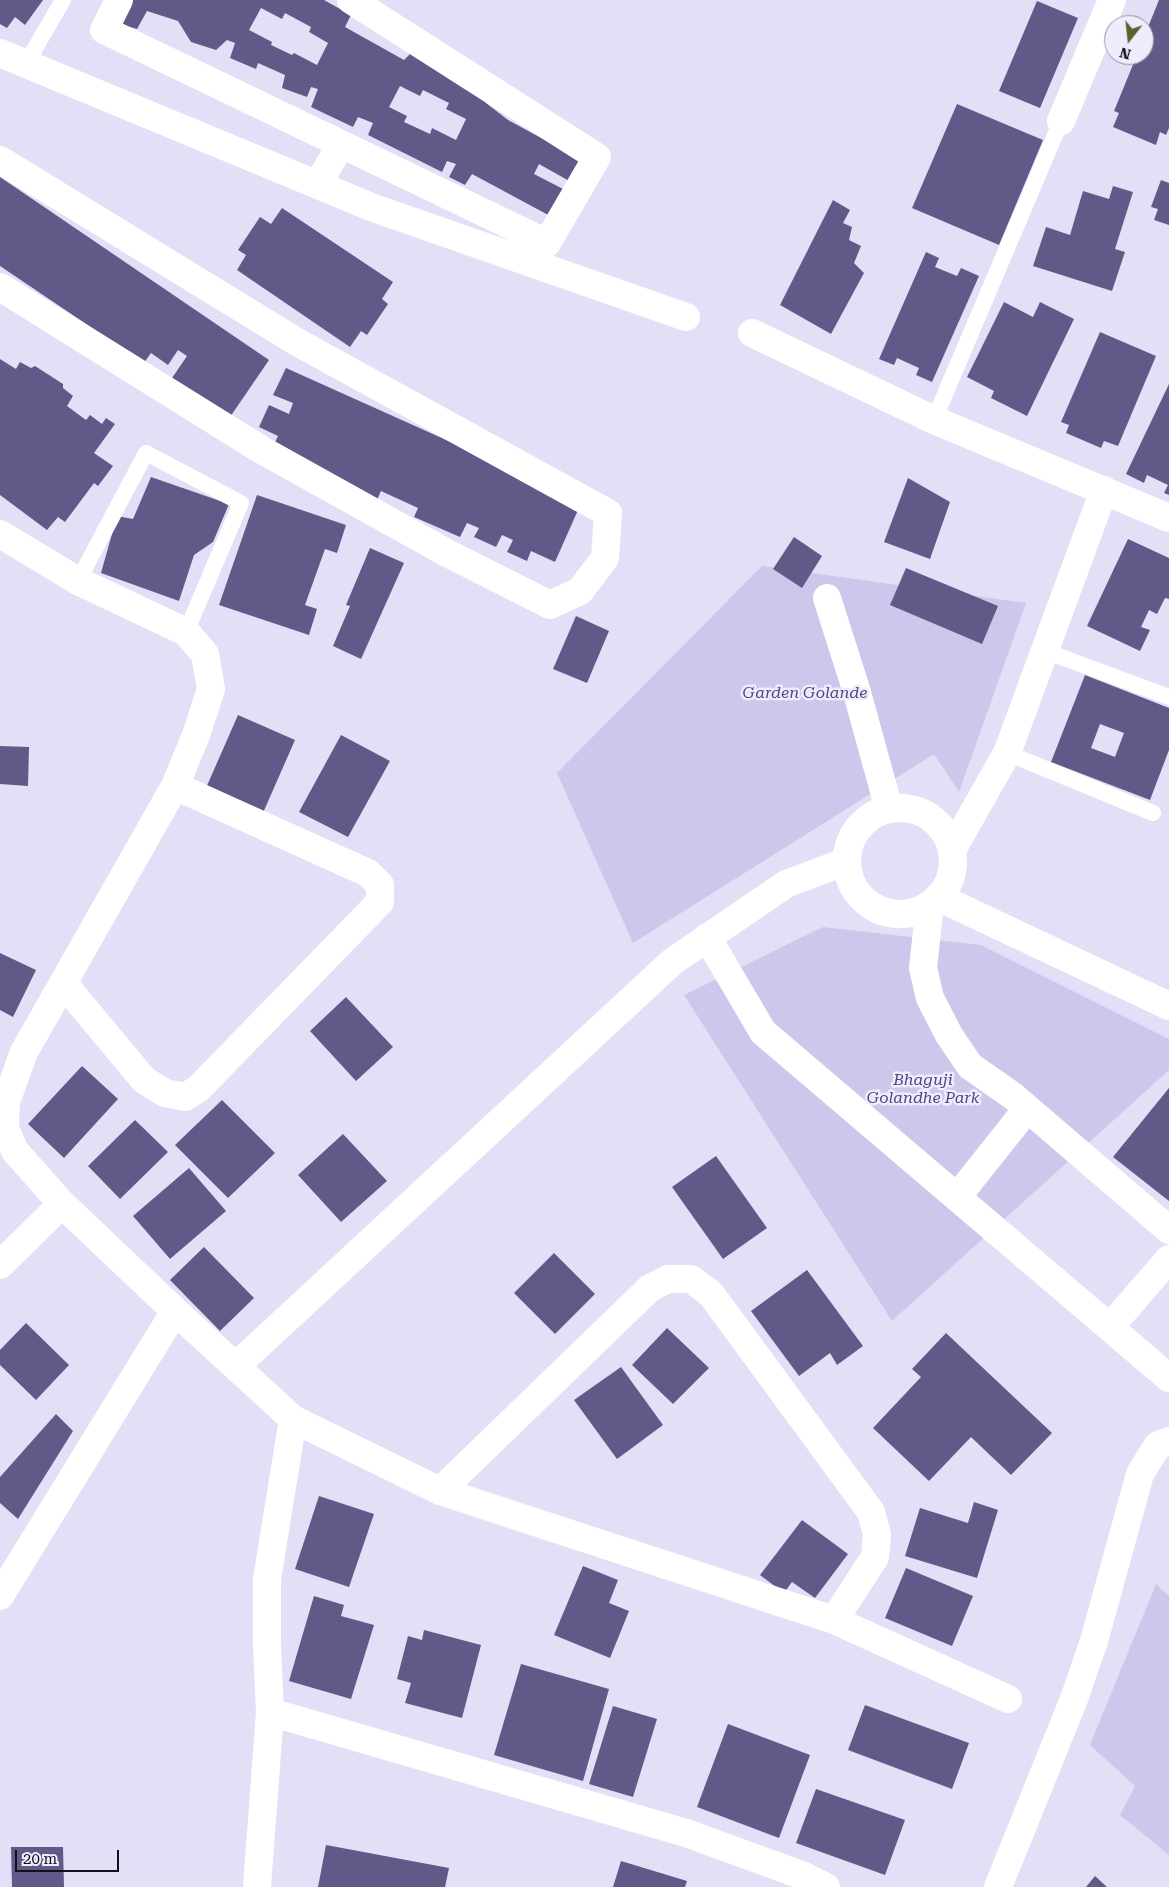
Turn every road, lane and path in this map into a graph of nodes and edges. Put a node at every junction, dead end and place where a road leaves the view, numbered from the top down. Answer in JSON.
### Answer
{"nodes":[{"id":1,"x":63,"y":0,"type":"edge"},
{"id":2,"x":119,"y":0,"type":"edge"},
{"id":3,"x":351,"y":0,"type":"edge"},
{"id":4,"x":1112,"y":0,"type":"edge"},
{"id":5,"x":0,"y":53,"type":"edge"},
{"id":6,"x":26,"y":64,"type":"junction"},
{"id":7,"x":1061,"y":122,"type":"joint"},
{"id":8,"x":341,"y":144,"type":"junction"},
{"id":9,"x":0,"y":160,"type":"edge"},
{"id":10,"x":318,"y":184,"type":"junction"},
{"id":11,"x":0,"y":287,"type":"edge"},
{"id":12,"x":686,"y":317,"type":"dead end"},
{"id":13,"x":752,"y":333,"type":"dead end"},
{"id":14,"x":934,"y":420,"type":"junction"},
{"id":15,"x":1104,"y":490,"type":"junction"},
{"id":16,"x":1169,"y":518,"type":"edge"},
{"id":17,"x":0,"y":534,"type":"edge"},
{"id":18,"x":78,"y":581,"type":"junction"},
{"id":19,"x":827,"y":598,"type":"dead end"},
{"id":20,"x":186,"y":632,"type":"junction"},
{"id":21,"x":1045,"y":650,"type":"junction"},
{"id":22,"x":1169,"y":697,"type":"edge"},
{"id":23,"x":1007,"y":753,"type":"junction"},
{"id":24,"x":175,"y":786,"type":"junction"},
{"id":25,"x":889,"y":809,"type":"junction"},
{"id":26,"x":1153,"y":813,"type":"dead end"},
{"id":27,"x":952,"y":850,"type":"junction"},
{"id":28,"x":847,"y":861,"type":"junction"},
{"id":29,"x":934,"y":901,"type":"junction"},
{"id":30,"x":707,"y":937,"type":"junction"},
{"id":31,"x":64,"y":984,"type":"junction"},
{"id":32,"x":1169,"y":1006,"type":"edge"},
{"id":33,"x":1027,"y":1109,"type":"junction"},
{"id":34,"x":957,"y":1197,"type":"junction"},
{"id":35,"x":62,"y":1204,"type":"junction"},
{"id":36,"x":1169,"y":1230,"type":"edge"},
{"id":37,"x":1169,"y":1259,"type":"edge"},
{"id":38,"x":0,"y":1265,"type":"edge"},
{"id":39,"x":175,"y":1311,"type":"junction"},
{"id":40,"x":1110,"y":1328,"type":"junction"},
{"id":41,"x":236,"y":1366,"type":"junction"},
{"id":42,"x":1169,"y":1378,"type":"edge"},
{"id":43,"x":293,"y":1419,"type":"junction"},
{"id":44,"x":1169,"y":1440,"type":"edge"},
{"id":45,"x":440,"y":1491,"type":"junction"},
{"id":46,"x":0,"y":1596,"type":"edge"},
{"id":47,"x":834,"y":1620,"type":"junction"},
{"id":48,"x":1008,"y":1699,"type":"dead end"},
{"id":49,"x":270,"y":1712,"type":"junction"},
{"id":50,"x":257,"y":1887,"type":"edge"},
{"id":51,"x":826,"y":1887,"type":"edge"},
{"id":52,"x":998,"y":1887,"type":"edge"}],
"edges":[{"from":1,"to":6,"type":"lane"},
{"from":2,"to":8,"type":"street"},
{"from":3,"to":8,"type":"street"},
{"from":4,"to":7,"type":"street"},
{"from":5,"to":6,"type":"street"},
{"from":6,"to":10,"type":"street"},
{"from":7,"to":14,"type":"lane"},
{"from":8,"to":10,"type":"street"},
{"from":9,"to":11,"type":"street"},
{"from":10,"to":12,"type":"street"},
{"from":13,"to":14,"type":"street"},
{"from":14,"to":15,"type":"street"},
{"from":15,"to":16,"type":"street"},
{"from":15,"to":21,"type":"street"},
{"from":17,"to":18,"type":"street"},
{"from":18,"to":20,"type":"street"},
{"from":18,"to":20,"type":"lane"},
{"from":19,"to":25,"type":"street"},
{"from":20,"to":24,"type":"street"},
{"from":21,"to":22,"type":"lane"},
{"from":21,"to":23,"type":"street"},
{"from":23,"to":26,"type":"lane"},
{"from":23,"to":27,"type":"street"},
{"from":24,"to":31,"type":"street"},
{"from":24,"to":31,"type":"street"},
{"from":25,"to":27,"type":"street"},
{"from":25,"to":28,"type":"street"},
{"from":27,"to":29,"type":"street"},
{"from":28,"to":29,"type":"street"},
{"from":28,"to":30,"type":"street"},
{"from":29,"to":32,"type":"street"},
{"from":29,"to":33,"type":"street"},
{"from":30,"to":34,"type":"street"},
{"from":30,"to":41,"type":"street"},
{"from":31,"to":35,"type":"street"},
{"from":33,"to":34,"type":"street"},
{"from":33,"to":36,"type":"street"},
{"from":34,"to":40,"type":"street"},
{"from":35,"to":38,"type":"street"},
{"from":35,"to":39,"type":"street"},
{"from":37,"to":40,"type":"street"},
{"from":39,"to":41,"type":"street"},
{"from":39,"to":46,"type":"street"},
{"from":40,"to":42,"type":"street"},
{"from":41,"to":43,"type":"street"},
{"from":43,"to":45,"type":"street"},
{"from":43,"to":49,"type":"street"},
{"from":44,"to":52,"type":"street"},
{"from":45,"to":47,"type":"street"},
{"from":45,"to":47,"type":"street"},
{"from":47,"to":48,"type":"street"},
{"from":49,"to":50,"type":"street"},
{"from":49,"to":51,"type":"street"}]}
